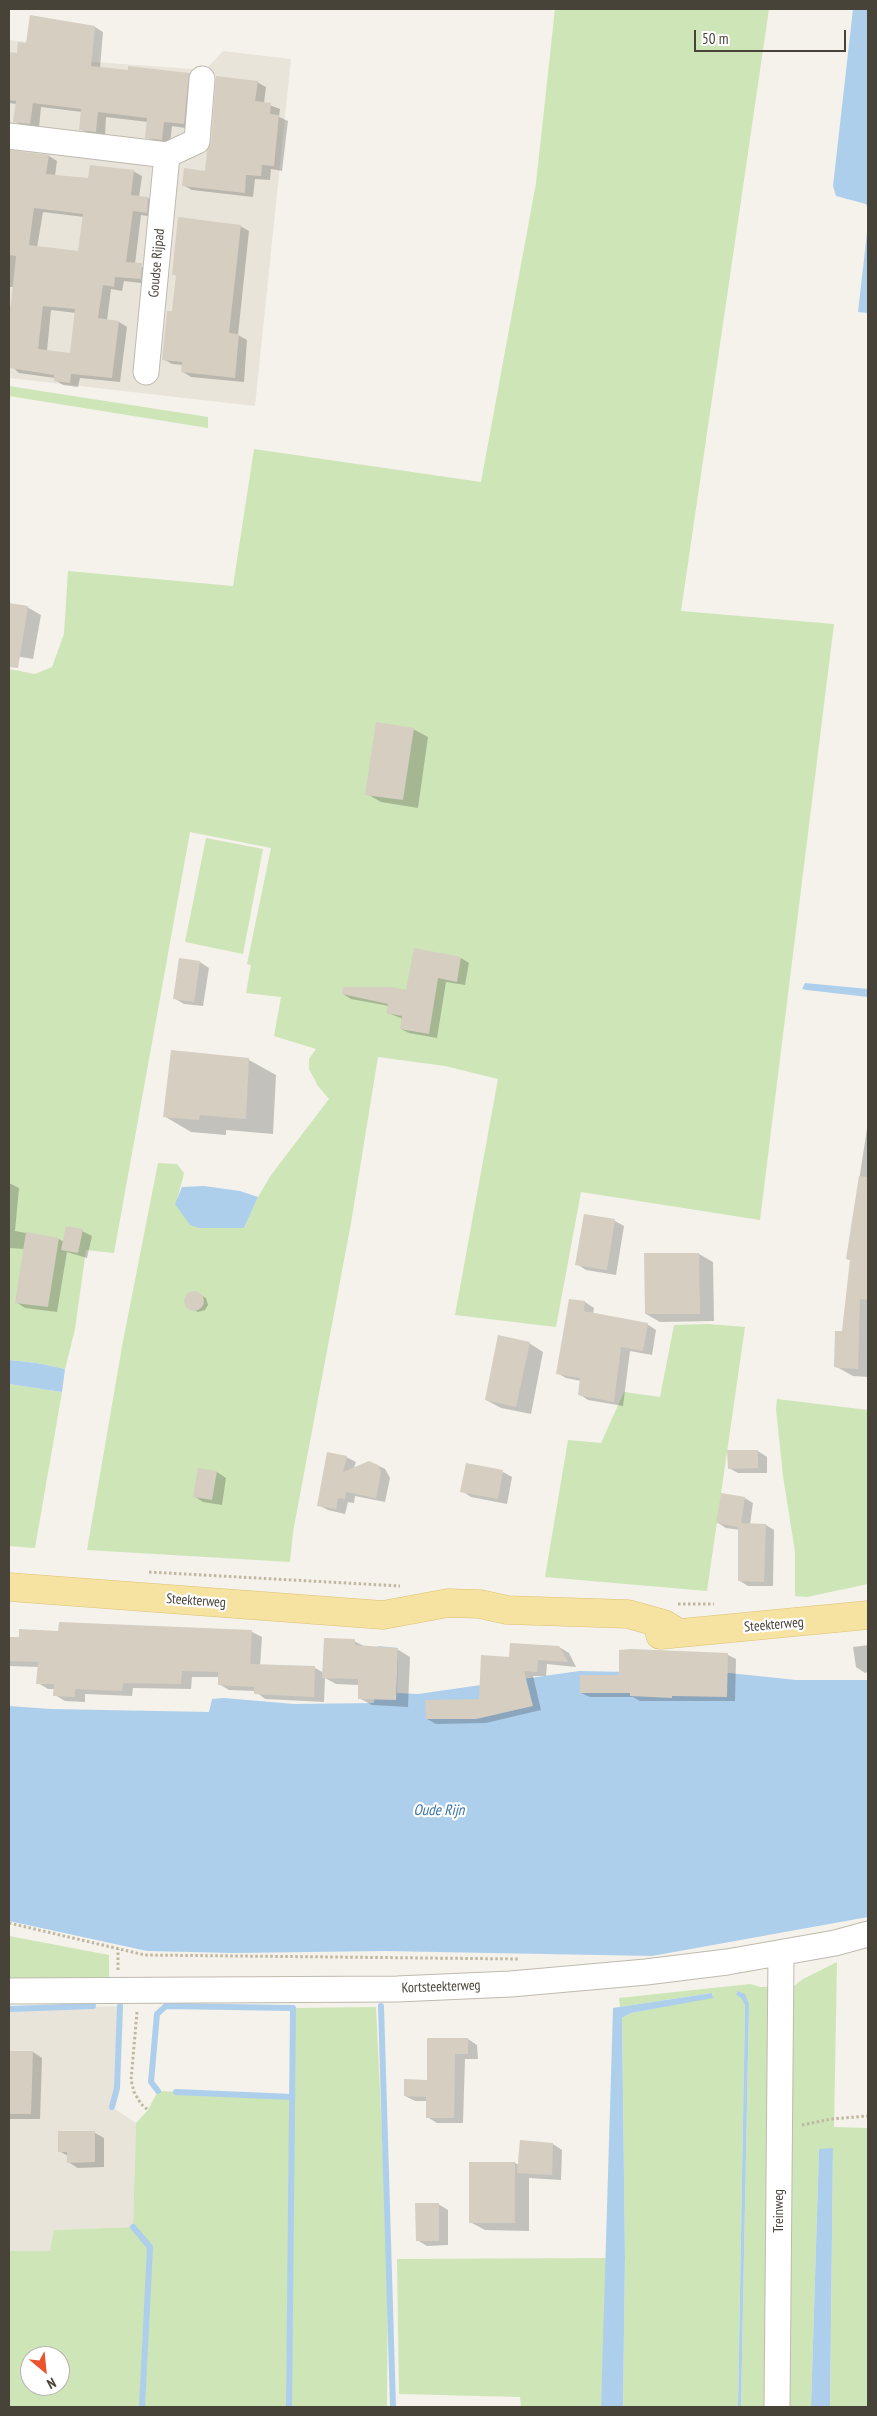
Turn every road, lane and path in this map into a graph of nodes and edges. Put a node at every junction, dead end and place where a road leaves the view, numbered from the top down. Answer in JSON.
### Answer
{"nodes":[{"id":1,"x":202,"y":79,"type":"dead end"},
{"id":2,"x":9,"y":136,"type":"edge"},
{"id":3,"x":167,"y":155,"type":"junction"},
{"id":4,"x":146,"y":372,"type":"dead end"},
{"id":5,"x":9,"y":1587,"type":"edge"},
{"id":6,"x":868,"y":1615,"type":"edge"},
{"id":7,"x":9,"y":1924,"type":"edge"},
{"id":8,"x":868,"y":1934,"type":"edge"},
{"id":9,"x":781,"y":1954,"type":"junction"},
{"id":10,"x":523,"y":1959,"type":"dead end"},
{"id":11,"x":139,"y":1990,"type":"junction"},
{"id":12,"x":9,"y":1991,"type":"edge"},
{"id":13,"x":148,"y":2110,"type":"dead end"},
{"id":14,"x":868,"y":2116,"type":"edge"},
{"id":15,"x":780,"y":2130,"type":"junction"},
{"id":16,"x":777,"y":2407,"type":"edge"}],
"edges":[{"from":1,"to":3,"type":"street"},
{"from":2,"to":3,"type":"street"},
{"from":3,"to":4,"type":"street","name":"Goudse Rijpad"},
{"from":5,"to":6,"type":"main road","name":"Steekterweg"},
{"from":7,"to":10,"type":"path"},
{"from":8,"to":9,"type":"street","name":"Kortsteekterweg"},
{"from":9,"to":11,"type":"street","name":"Kortsteekterweg"},
{"from":9,"to":15,"type":"street","name":"Treinweg"},
{"from":11,"to":12,"type":"street","name":"Kortsteekterweg"},
{"from":11,"to":13,"type":"path"},
{"from":14,"to":15,"type":"path"},
{"from":15,"to":16,"type":"street","name":"Treinweg"}]}
